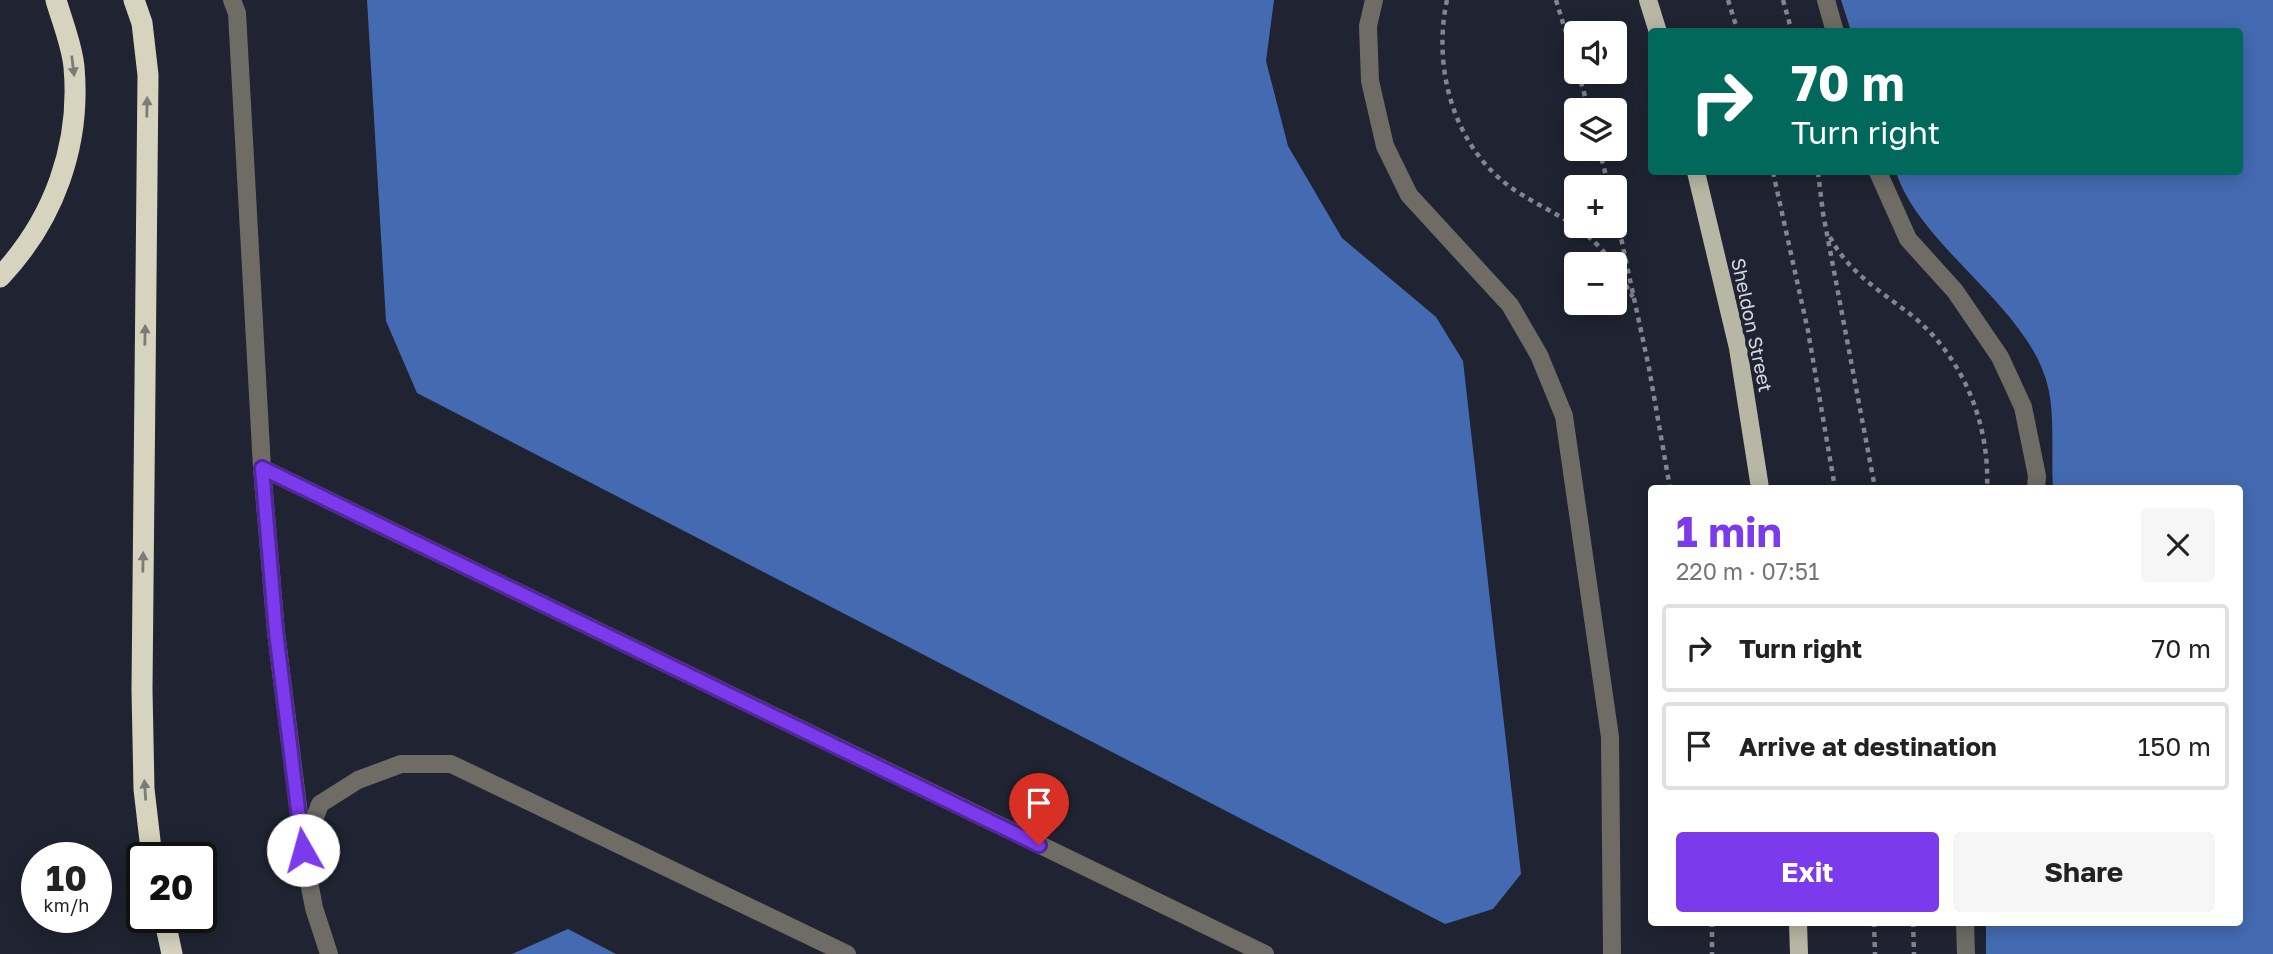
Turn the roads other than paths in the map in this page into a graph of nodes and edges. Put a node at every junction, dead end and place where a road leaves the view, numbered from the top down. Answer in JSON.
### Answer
{"nodes":[{"id":1,"x":56,"y":0,"type":"edge"},
{"id":2,"x":134,"y":0,"type":"edge"},
{"id":3,"x":232,"y":0,"type":"edge"},
{"id":4,"x":1374,"y":0,"type":"edge"},
{"id":5,"x":1648,"y":0,"type":"edge"},
{"id":6,"x":1826,"y":0,"type":"edge"},
{"id":7,"x":1657,"y":28,"type":"edge"},
{"id":8,"x":1834,"y":28,"type":"edge"},
{"id":9,"x":1697,"y":175,"type":"edge"},
{"id":10,"x":1879,"y":175,"type":"edge"},
{"id":11,"x":0,"y":277,"type":"edge"},
{"id":12,"x":262,"y":468,"type":"junction"},
{"id":13,"x":1760,"y":485,"type":"edge"},
{"id":14,"x":2036,"y":485,"type":"edge"},
{"id":15,"x":150,"y":842,"type":"edge"},
{"id":16,"x":303,"y":850,"type":"junction"},
{"id":17,"x":1798,"y":926,"type":"edge"},
{"id":18,"x":1965,"y":926,"type":"edge"},
{"id":19,"x":167,"y":933,"type":"edge"},
{"id":20,"x":172,"y":954,"type":"edge"},
{"id":21,"x":329,"y":954,"type":"edge"},
{"id":22,"x":847,"y":954,"type":"edge"},
{"id":23,"x":1265,"y":954,"type":"edge"},
{"id":24,"x":1612,"y":954,"type":"edge"},
{"id":25,"x":1799,"y":954,"type":"edge"},
{"id":26,"x":1966,"y":954,"type":"edge"}],
"edges":[{"from":1,"to":11,"type":"highway","one_way":true},
{"from":15,"to":2,"type":"highway","one_way":true},
{"from":3,"to":12,"type":"lane"},
{"from":4,"to":24,"type":"lane"},
{"from":5,"to":7,"type":"main road"},
{"from":6,"to":8,"type":"lane"},
{"from":9,"to":13,"type":"main road","name":"Sheldon Street"},
{"from":10,"to":14,"type":"lane"},
{"from":12,"to":16,"type":"lane"},
{"from":12,"to":23,"type":"lane"},
{"from":16,"to":21,"type":"lane"},
{"from":16,"to":22,"type":"lane"},
{"from":17,"to":25,"type":"main road"},
{"from":18,"to":26,"type":"lane"},
{"from":19,"to":20,"type":"highway"}]}
